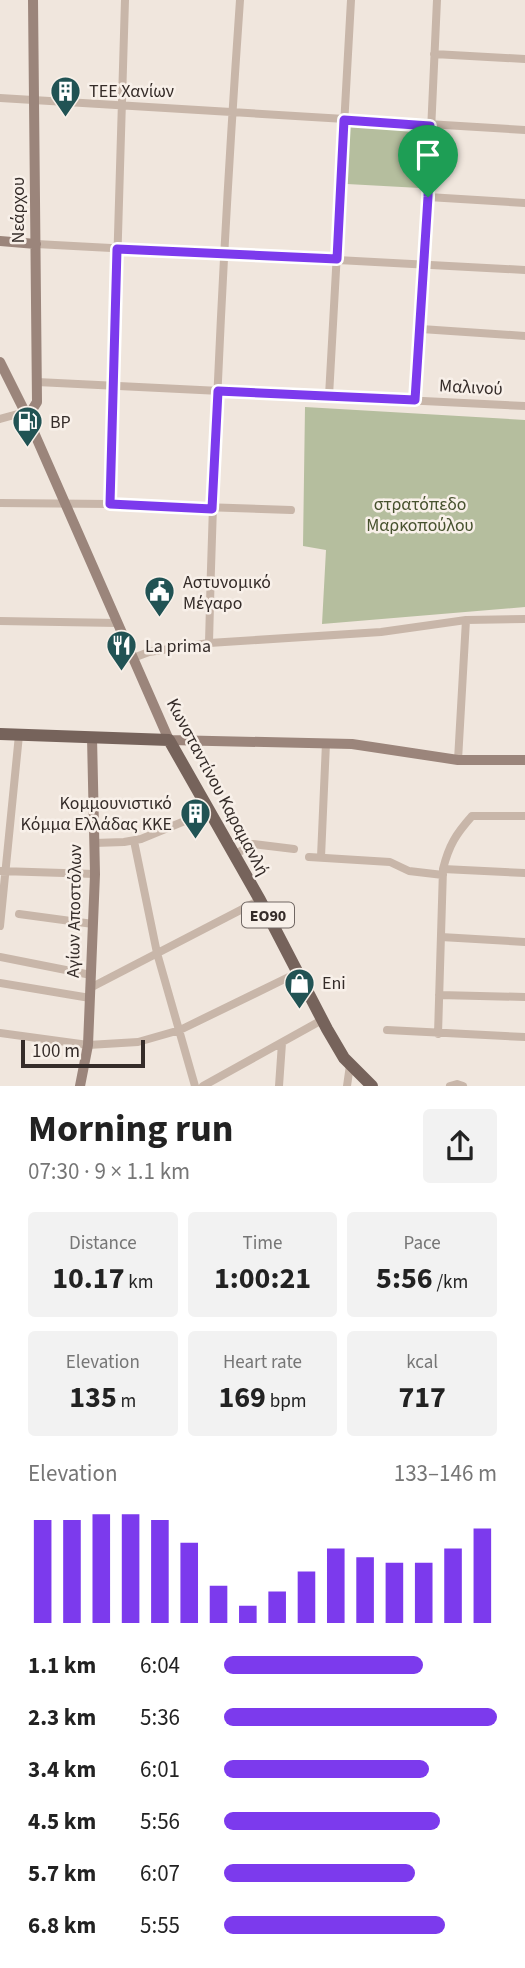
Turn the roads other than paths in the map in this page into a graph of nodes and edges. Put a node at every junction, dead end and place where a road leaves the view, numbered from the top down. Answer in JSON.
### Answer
{"nodes":[{"id":1,"x":33,"y":0,"type":"edge"},
{"id":2,"x":125,"y":0,"type":"edge"},
{"id":3,"x":240,"y":0,"type":"edge"},
{"id":4,"x":351,"y":0,"type":"edge"},
{"id":5,"x":437,"y":0,"type":"edge"},
{"id":6,"x":434,"y":54,"type":"junction"},
{"id":7,"x":525,"y":59,"type":"edge"},
{"id":8,"x":0,"y":99,"type":"edge"},
{"id":9,"x":35,"y":100,"type":"junction"},
{"id":10,"x":122,"y":107,"type":"junction"},
{"id":11,"x":232,"y":114,"type":"junction"},
{"id":12,"x":344,"y":120,"type":"junction"},
{"id":13,"x":430,"y":126,"type":"junction"},
{"id":14,"x":525,"y":130,"type":"edge"},
{"id":15,"x":428,"y":197,"type":"junction"},
{"id":16,"x":525,"y":203,"type":"edge"},
{"id":17,"x":0,"y":242,"type":"edge"},
{"id":18,"x":36,"y":244,"type":"junction"},
{"id":19,"x":117,"y":249,"type":"junction"},
{"id":20,"x":225,"y":253,"type":"junction"},
{"id":21,"x":337,"y":259,"type":"junction"},
{"id":22,"x":425,"y":266,"type":"junction"},
{"id":23,"x":525,"y":270,"type":"edge"},
{"id":24,"x":421,"y":329,"type":"junction"},
{"id":25,"x":525,"y":336,"type":"edge"},
{"id":26,"x":0,"y":362,"type":"edge"},
{"id":27,"x":37,"y":382,"type":"junction"},
{"id":28,"x":112,"y":386,"type":"junction"},
{"id":29,"x":218,"y":391,"type":"junction"},
{"id":30,"x":329,"y":396,"type":"junction"},
{"id":31,"x":415,"y":400,"type":"junction"},
{"id":32,"x":525,"y":406,"type":"edge"},
{"id":33,"x":25,"y":412,"type":"junction"},
{"id":34,"x":0,"y":419,"type":"edge"},
{"id":35,"x":0,"y":503,"type":"edge"},
{"id":36,"x":65,"y":503,"type":"junction"},
{"id":37,"x":110,"y":504,"type":"junction"},
{"id":38,"x":212,"y":509,"type":"junction"},
{"id":39,"x":291,"y":510,"type":"dead end"},
{"id":40,"x":525,"y":619,"type":"edge"},
{"id":41,"x":466,"y":620,"type":"junction"},
{"id":42,"x":0,"y":621,"type":"edge"},
{"id":43,"x":118,"y":623,"type":"junction"},
{"id":44,"x":209,"y":643,"type":"junction"},
{"id":45,"x":133,"y":658,"type":"junction"},
{"id":46,"x":0,"y":734,"type":"edge"},
{"id":47,"x":19,"y":734,"type":"junction"},
{"id":48,"x":92,"y":737,"type":"junction"},
{"id":49,"x":169,"y":740,"type":"junction"},
{"id":50,"x":327,"y":743,"type":"junction"},
{"id":51,"x":458,"y":760,"type":"junction"},
{"id":52,"x":525,"y":760,"type":"edge"},
{"id":53,"x":209,"y":811,"type":"junction"},
{"id":54,"x":525,"y":816,"type":"edge"},
{"id":55,"x":134,"y":841,"type":"junction"},
{"id":56,"x":94,"y":843,"type":"junction"},
{"id":57,"x":294,"y":849,"type":"dead end"},
{"id":58,"x":234,"y":855,"type":"junction"},
{"id":59,"x":309,"y":857,"type":"dead end"},
{"id":60,"x":321,"y":857,"type":"junction"},
{"id":61,"x":3,"y":871,"type":"edge"},
{"id":62,"x":443,"y":872,"type":"junction"},
{"id":63,"x":525,"y":873,"type":"edge"},
{"id":64,"x":95,"y":874,"type":"junction"},
{"id":65,"x":260,"y":900,"type":"junction"},
{"id":66,"x":19,"y":914,"type":"dead end"},
{"id":67,"x":93,"y":924,"type":"junction"},
{"id":68,"x":0,"y":926,"type":"edge"},
{"id":69,"x":441,"y":937,"type":"junction"},
{"id":70,"x":525,"y":942,"type":"edge"},
{"id":71,"x":157,"y":953,"type":"junction"},
{"id":72,"x":0,"y":957,"type":"edge"},
{"id":73,"x":297,"y":973,"type":"junction"},
{"id":74,"x":91,"y":975,"type":"junction"},
{"id":75,"x":0,"y":983,"type":"edge"},
{"id":76,"x":90,"y":993,"type":"junction"},
{"id":77,"x":439,"y":995,"type":"junction"},
{"id":78,"x":525,"y":997,"type":"edge"},
{"id":79,"x":323,"y":1020,"type":"junction"},
{"id":80,"x":180,"y":1030,"type":"junction"},
{"id":81,"x":387,"y":1030,"type":"dead end"},
{"id":82,"x":0,"y":1033,"type":"edge"},
{"id":83,"x":439,"y":1034,"type":"junction"},
{"id":84,"x":525,"y":1037,"type":"edge"},
{"id":85,"x":282,"y":1043,"type":"junction"},
{"id":86,"x":88,"y":1045,"type":"junction"},
{"id":87,"x":350,"y":1065,"type":"junction"},
{"id":88,"x":80,"y":1086,"type":"edge"},
{"id":89,"x":195,"y":1086,"type":"edge"},
{"id":90,"x":203,"y":1086,"type":"edge"},
{"id":91,"x":278,"y":1086,"type":"edge"},
{"id":92,"x":347,"y":1086,"type":"edge"},
{"id":93,"x":372,"y":1086,"type":"edge"},
{"id":94,"x":450,"y":1086,"type":"edge"},
{"id":95,"x":463,"y":1086,"type":"edge"}],
"edges":[{"from":1,"to":9,"type":"main road","name":"Νεάρχου"},
{"from":2,"to":10,"type":"street"},
{"from":3,"to":11,"type":"street"},
{"from":4,"to":12,"type":"street"},
{"from":5,"to":6,"type":"street"},
{"from":6,"to":7,"type":"street"},
{"from":6,"to":13,"type":"street"},
{"from":8,"to":9,"type":"street"},
{"from":9,"to":10,"type":"street"},
{"from":9,"to":18,"type":"main road","name":"Νεάρχου"},
{"from":10,"to":11,"type":"street"},
{"from":10,"to":19,"type":"street"},
{"from":11,"to":12,"type":"street"},
{"from":11,"to":20,"type":"street"},
{"from":12,"to":13,"type":"street"},
{"from":12,"to":21,"type":"street"},
{"from":13,"to":14,"type":"street"},
{"from":13,"to":15,"type":"street"},
{"from":15,"to":16,"type":"street"},
{"from":15,"to":22,"type":"street"},
{"from":17,"to":18,"type":"main road"},
{"from":18,"to":19,"type":"street"},
{"from":18,"to":27,"type":"main road","name":"Νεάρχου"},
{"from":19,"to":20,"type":"street"},
{"from":19,"to":28,"type":"street"},
{"from":20,"to":21,"type":"street"},
{"from":20,"to":29,"type":"street"},
{"from":21,"to":22,"type":"street"},
{"from":21,"to":30,"type":"street"},
{"from":22,"to":23,"type":"street"},
{"from":22,"to":24,"type":"street"},
{"from":24,"to":25,"type":"street"},
{"from":24,"to":31,"type":"street"},
{"from":26,"to":33,"type":"main road","number":"ΕΟ90"},
{"from":27,"to":28,"type":"street","name":"Μαλινού"},
{"from":27,"to":33,"type":"main road","name":"Νεάρχου"},
{"from":28,"to":29,"type":"street","name":"Μαλινού"},
{"from":28,"to":37,"type":"street"},
{"from":29,"to":30,"type":"street","name":"Μαλινού"},
{"from":29,"to":38,"type":"street"},
{"from":30,"to":31,"type":"street","name":"Μαλινού"},
{"from":31,"to":32,"type":"street","name":"Μαλινού"},
{"from":33,"to":34,"type":"street"},
{"from":33,"to":36,"type":"main road","name":"Κωνσταντίνου Καραμανλή","number":"ΕΟ90"},
{"from":35,"to":36,"type":"street"},
{"from":36,"to":37,"type":"street"},
{"from":36,"to":43,"type":"main road","name":"Κωνσταντίνου Καραμανλή","number":"ΕΟ90"},
{"from":37,"to":38,"type":"street"},
{"from":38,"to":39,"type":"street"},
{"from":38,"to":44,"type":"street"},
{"from":40,"to":41,"type":"street"},
{"from":41,"to":44,"type":"street"},
{"from":41,"to":51,"type":"street"},
{"from":42,"to":43,"type":"street"},
{"from":43,"to":45,"type":"main road","name":"Κωνσταντίνου Καραμανλή","number":"ΕΟ90"},
{"from":44,"to":45,"type":"street"},
{"from":45,"to":49,"type":"main road","name":"Κωνσταντίνου Καραμανλή","number":"ΕΟ90"},
{"from":46,"to":47,"type":"main road"},
{"from":47,"to":48,"type":"main road"},
{"from":47,"to":61,"type":"street"},
{"from":48,"to":49,"type":"main road"},
{"from":48,"to":56,"type":"main road","name":"Αγίων Αποστόλων"},
{"from":49,"to":50,"type":"main road"},
{"from":49,"to":53,"type":"main road","name":"Κωνσταντίνου Καραμανλή","number":"ΕΟ90"},
{"from":50,"to":51,"type":"main road"},
{"from":50,"to":60,"type":"street"},
{"from":51,"to":52,"type":"main road"},
{"from":53,"to":55,"type":"street"},
{"from":53,"to":58,"type":"main road","name":"Κωνσταντίνου Καραμανλή","number":"ΕΟ90"},
{"from":54,"to":62,"type":"street"},
{"from":55,"to":56,"type":"street"},
{"from":55,"to":71,"type":"street"},
{"from":56,"to":64,"type":"main road","name":"Αγίων Αποστόλων"},
{"from":57,"to":58,"type":"street"},
{"from":58,"to":65,"type":"main road","name":"Κωνσταντίνου Καραμανλή","number":"ΕΟ90"},
{"from":59,"to":60,"type":"street"},
{"from":60,"to":62,"type":"street"},
{"from":61,"to":64,"type":"street"},
{"from":61,"to":68,"type":"street"},
{"from":62,"to":63,"type":"street"},
{"from":62,"to":69,"type":"street"},
{"from":64,"to":67,"type":"main road","name":"Αγίων Αποστόλων"},
{"from":65,"to":71,"type":"street"},
{"from":65,"to":73,"type":"main road","name":"Κωνσταντίνου Καραμανλή","number":"ΕΟ90"},
{"from":66,"to":67,"type":"street"},
{"from":67,"to":74,"type":"main road","name":"Αγίων Αποστόλων"},
{"from":69,"to":70,"type":"street"},
{"from":69,"to":77,"type":"street"},
{"from":71,"to":76,"type":"street"},
{"from":71,"to":80,"type":"street"},
{"from":72,"to":74,"type":"street"},
{"from":73,"to":79,"type":"main road","name":"Κωνσταντίνου Καραμανλή","number":"ΕΟ90"},
{"from":73,"to":80,"type":"street"},
{"from":74,"to":76,"type":"main road","name":"Αγίων Αποστόλων"},
{"from":75,"to":76,"type":"street"},
{"from":76,"to":86,"type":"main road","name":"Αγίων Αποστόλων"},
{"from":77,"to":78,"type":"street"},
{"from":77,"to":83,"type":"street"},
{"from":79,"to":85,"type":"street"},
{"from":79,"to":87,"type":"main road","name":"Κωνσταντίνου Καραμανλή","number":"ΕΟ90"},
{"from":80,"to":86,"type":"street"},
{"from":80,"to":89,"type":"street"},
{"from":81,"to":83,"type":"street"},
{"from":82,"to":86,"type":"street"},
{"from":83,"to":84,"type":"street"},
{"from":85,"to":90,"type":"street"},
{"from":85,"to":91,"type":"street"},
{"from":86,"to":88,"type":"main road","name":"Αγίων Αποστόλων"},
{"from":87,"to":92,"type":"street"},
{"from":87,"to":93,"type":"main road","name":"Κωνσταντίνου Καραμανλή","number":"ΕΟ90"},
{"from":94,"to":95,"type":"street"}]}
